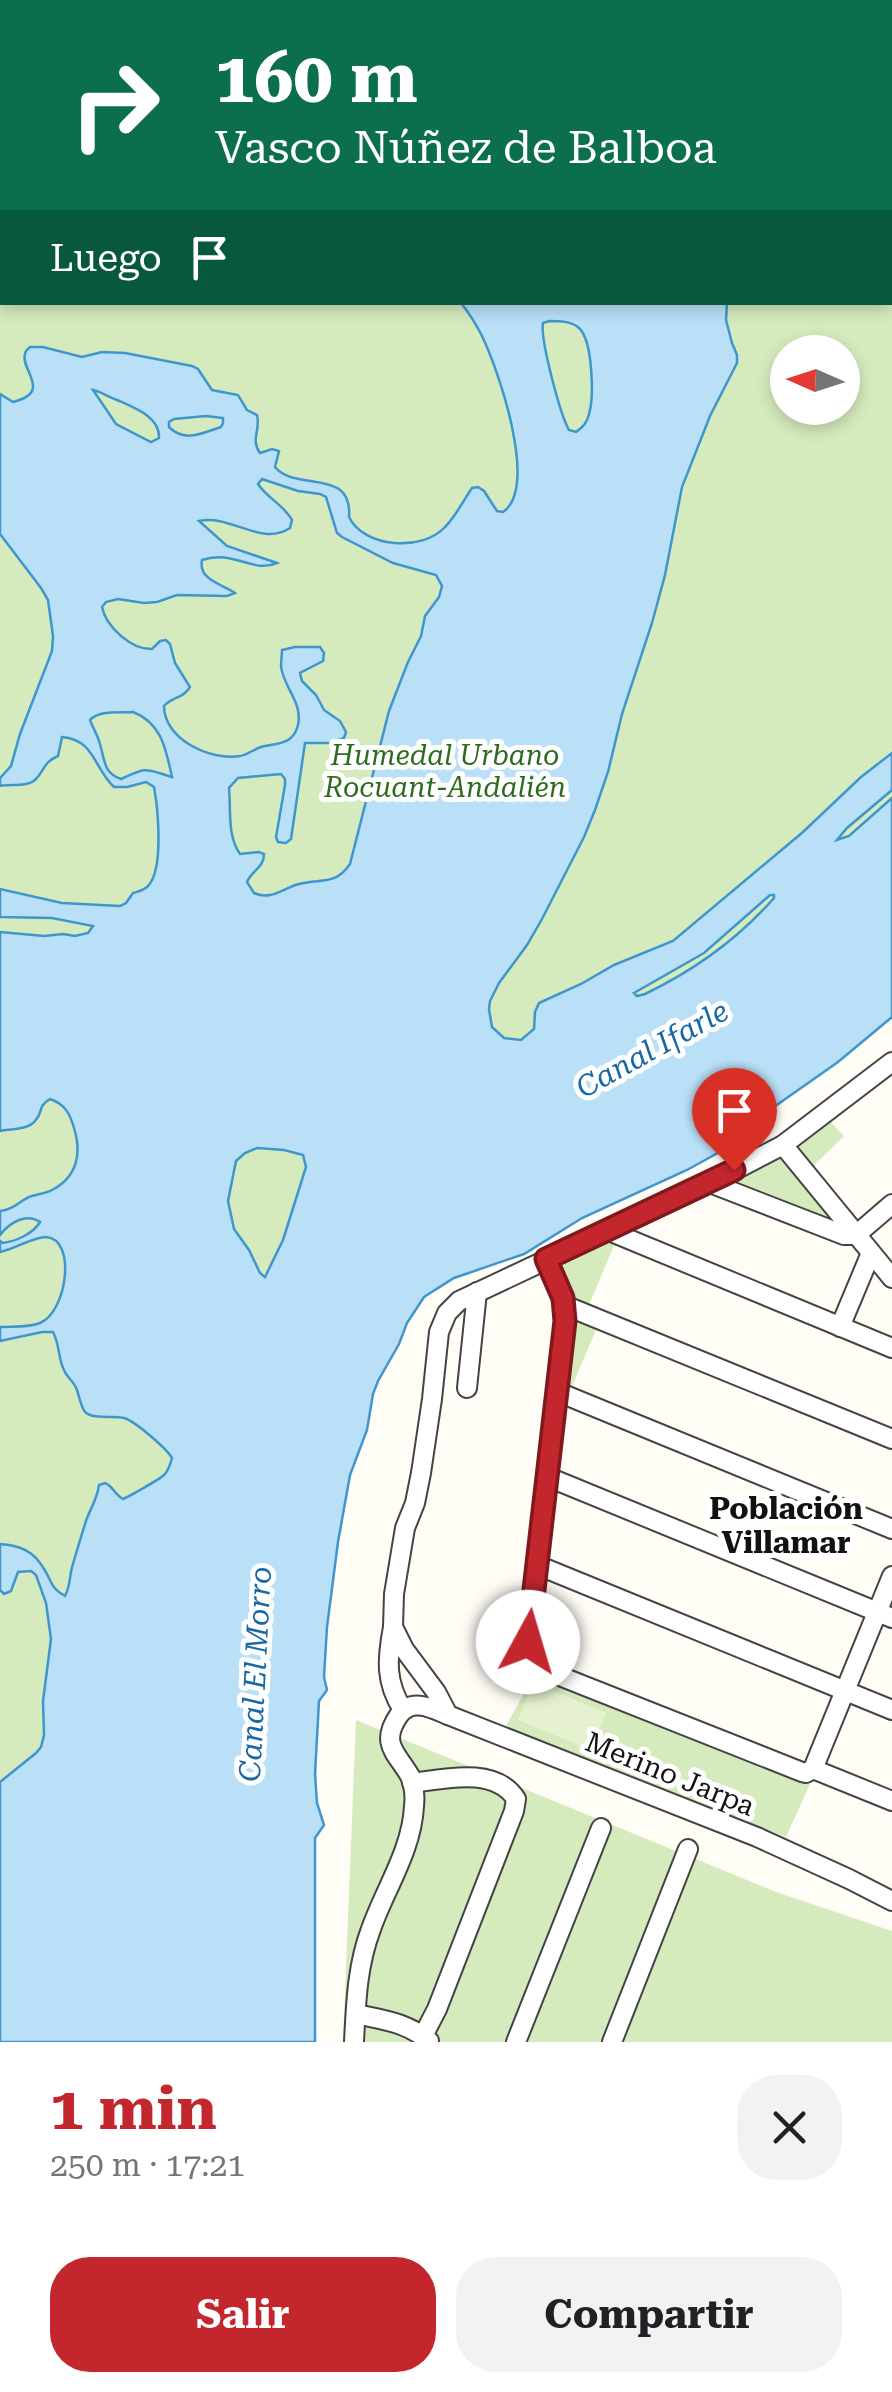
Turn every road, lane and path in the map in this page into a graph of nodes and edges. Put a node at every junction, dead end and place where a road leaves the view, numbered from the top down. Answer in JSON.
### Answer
{"nodes":[{"id":1,"x":890,"y":1066,"type":"edge"},
{"id":2,"x":783,"y":1145,"type":"junction"},
{"id":3,"x":710,"y":1183,"type":"junction"},
{"id":4,"x":892,"y":1204,"type":"edge"},
{"id":5,"x":609,"y":1231,"type":"junction"},
{"id":6,"x":856,"y":1235,"type":"junction"},
{"id":7,"x":871,"y":1253,"type":"junction"},
{"id":8,"x":546,"y":1259,"type":"junction"},
{"id":9,"x":892,"y":1278,"type":"edge"},
{"id":10,"x":477,"y":1292,"type":"junction"},
{"id":11,"x":564,"y":1305,"type":"junction"},
{"id":12,"x":840,"y":1326,"type":"junction"},
{"id":13,"x":892,"y":1348,"type":"edge"},
{"id":14,"x":467,"y":1388,"type":"dead end"},
{"id":15,"x":558,"y":1392,"type":"junction"},
{"id":16,"x":892,"y":1439,"type":"edge"},
{"id":17,"x":548,"y":1477,"type":"junction"},
{"id":18,"x":892,"y":1529,"type":"edge"},
{"id":19,"x":537,"y":1565,"type":"junction"},
{"id":20,"x":892,"y":1576,"type":"edge"},
{"id":21,"x":885,"y":1615,"type":"edge"},
{"id":22,"x":393,"y":1627,"type":"junction"},
{"id":23,"x":846,"y":1692,"type":"junction"},
{"id":24,"x":404,"y":1710,"type":"junction"},
{"id":25,"x":892,"y":1710,"type":"edge"},
{"id":26,"x":448,"y":1715,"type":"junction"},
{"id":27,"x":813,"y":1769,"type":"junction"},
{"id":28,"x":412,"y":1783,"type":"junction"},
{"id":29,"x":892,"y":1801,"type":"edge"},
{"id":30,"x":601,"y":1828,"type":"dead end"},
{"id":31,"x":688,"y":1849,"type":"dead end"},
{"id":32,"x":892,"y":1901,"type":"edge"},
{"id":33,"x":356,"y":2014,"type":"junction"},
{"id":34,"x":427,"y":2039,"type":"edge"},
{"id":35,"x":354,"y":2042,"type":"edge"},
{"id":36,"x":516,"y":2042,"type":"edge"},
{"id":37,"x":612,"y":2042,"type":"edge"}],
"edges":[{"from":1,"to":2,"type":"street"},
{"from":2,"to":3,"type":"street"},
{"from":2,"to":6,"type":"street"},
{"from":3,"to":5,"type":"street"},
{"from":3,"to":6,"type":"street"},
{"from":4,"to":6,"type":"street"},
{"from":5,"to":8,"type":"street"},
{"from":5,"to":12,"type":"street"},
{"from":6,"to":7,"type":"street"},
{"from":7,"to":9,"type":"street"},
{"from":7,"to":12,"type":"street"},
{"from":8,"to":10,"type":"street"},
{"from":8,"to":11,"type":"street"},
{"from":10,"to":14,"type":"street"},
{"from":10,"to":22,"type":"street"},
{"from":11,"to":15,"type":"street"},
{"from":11,"to":16,"type":"street"},
{"from":12,"to":13,"type":"street"},
{"from":15,"to":17,"type":"street"},
{"from":15,"to":18,"type":"street"},
{"from":17,"to":19,"type":"street"},
{"from":17,"to":21,"type":"street"},
{"from":19,"to":23,"type":"street"},
{"from":19,"to":27,"type":"street"},
{"from":20,"to":21,"type":"street"},
{"from":21,"to":23,"type":"street"},
{"from":22,"to":24,"type":"street"},
{"from":22,"to":26,"type":"street"},
{"from":23,"to":25,"type":"street"},
{"from":23,"to":27,"type":"street"},
{"from":24,"to":26,"type":"street","name":"Merino Jarpa"},
{"from":24,"to":28,"type":"street"},
{"from":26,"to":32,"type":"street","name":"Merino Jarpa"},
{"from":27,"to":29,"type":"street"},
{"from":28,"to":33,"type":"street"},
{"from":28,"to":34,"type":"street"},
{"from":30,"to":36,"type":"street"},
{"from":31,"to":37,"type":"street"},
{"from":33,"to":34,"type":"street"},
{"from":33,"to":35,"type":"street"}]}
